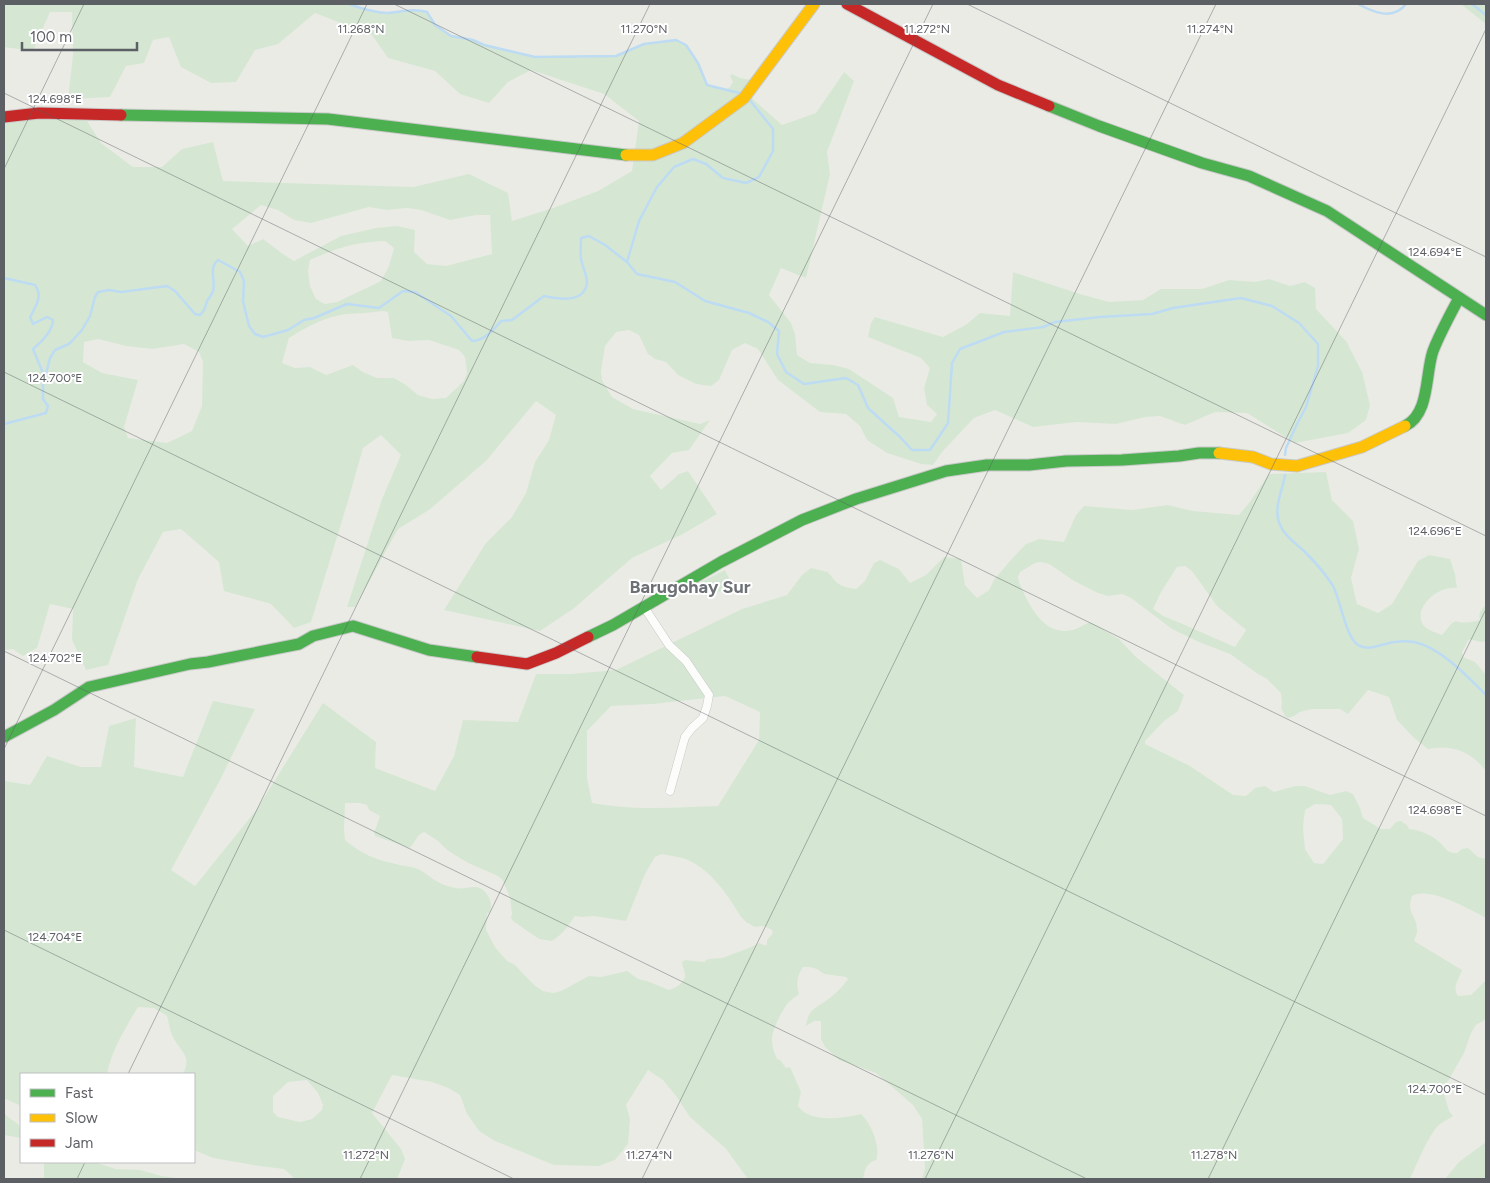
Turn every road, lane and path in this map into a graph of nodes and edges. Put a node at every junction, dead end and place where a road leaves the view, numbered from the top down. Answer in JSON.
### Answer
{"nodes":[{"id":1,"x":814,"y":4,"type":"edge"},
{"id":2,"x":847,"y":4,"type":"edge"},
{"id":3,"x":4,"y":117,"type":"edge"},
{"id":4,"x":1459,"y":298,"type":"junction"},
{"id":5,"x":1486,"y":315,"type":"edge"},
{"id":6,"x":644,"y":606,"type":"junction"},
{"id":7,"x":4,"y":737,"type":"edge"},
{"id":8,"x":670,"y":791,"type":"dead end"}],
"edges":[{"from":1,"to":3,"type":"street"},
{"from":2,"to":4,"type":"street"},
{"from":4,"to":5,"type":"street"},
{"from":4,"to":6,"type":"street"},
{"from":6,"to":7,"type":"street"},
{"from":6,"to":8,"type":"street"}]}
